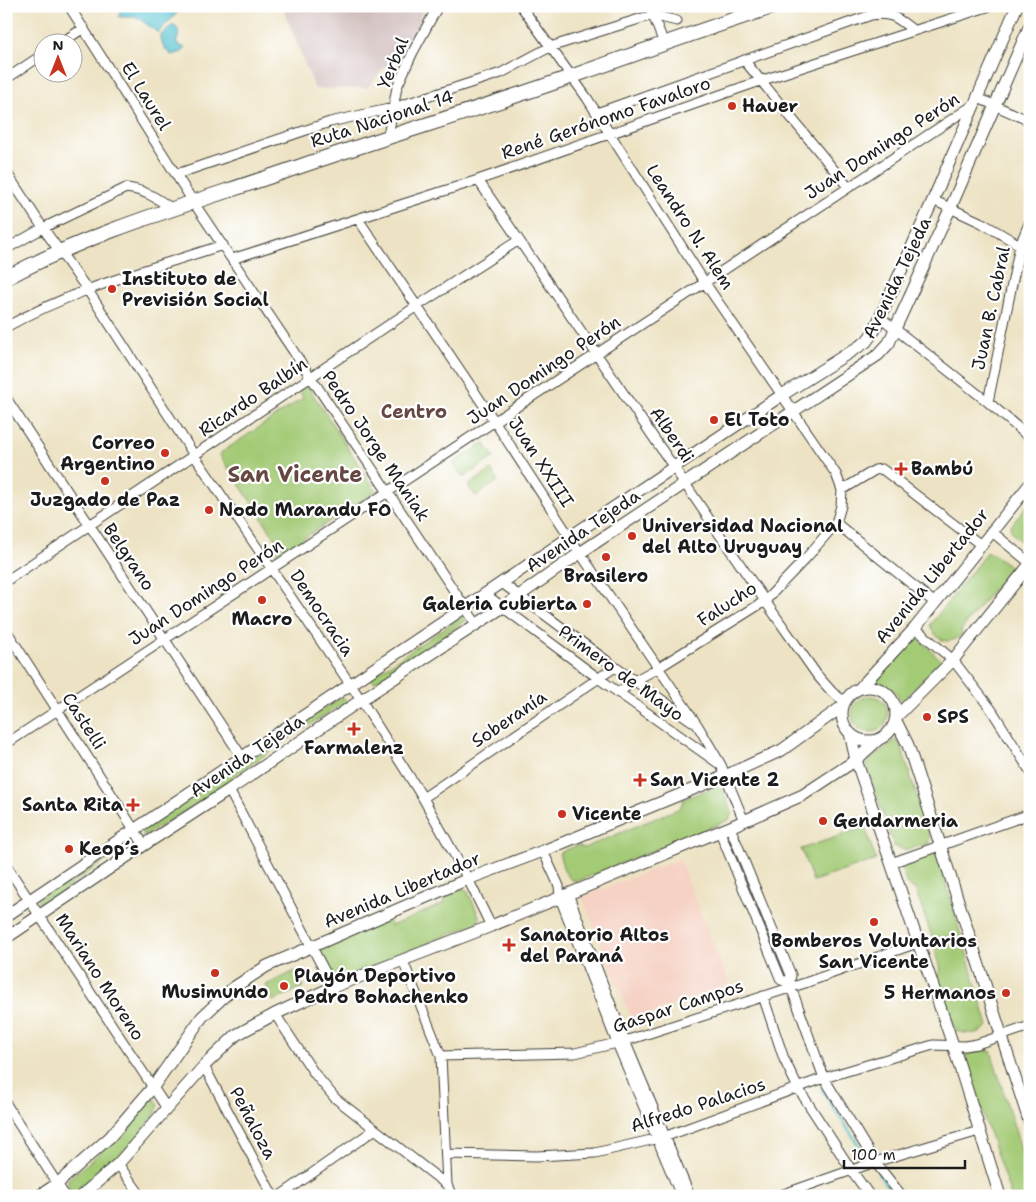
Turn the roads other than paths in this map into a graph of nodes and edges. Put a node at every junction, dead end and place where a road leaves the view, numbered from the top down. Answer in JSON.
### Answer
{"nodes":[{"id":1,"x":69,"y":6,"type":"edge"},
{"id":2,"x":438,"y":6,"type":"edge"},
{"id":3,"x":521,"y":6,"type":"edge"},
{"id":4,"x":775,"y":6,"type":"edge"},
{"id":5,"x":990,"y":6,"type":"edge"},
{"id":6,"x":1018,"y":6,"type":"edge"},
{"id":7,"x":650,"y":11,"type":"edge"},
{"id":8,"x":677,"y":21,"type":"dead end"},
{"id":9,"x":1030,"y":25,"type":"edge"},
{"id":10,"x":84,"y":28,"type":"junction"},
{"id":11,"x":913,"y":30,"type":"junction"},
{"id":12,"x":78,"y":32,"type":"edge"},
{"id":13,"x":664,"y":43,"type":"junction"},
{"id":14,"x":550,"y":47,"type":"junction"},
{"id":15,"x":744,"y":60,"type":"junction"},
{"id":16,"x":32,"y":62,"type":"edge"},
{"id":17,"x":572,"y":76,"type":"junction"},
{"id":18,"x":6,"y":79,"type":"edge"},
{"id":19,"x":760,"y":81,"type":"junction"},
{"id":20,"x":976,"y":101,"type":"junction"},
{"id":21,"x":995,"y":105,"type":"junction"},
{"id":22,"x":393,"y":108,"type":"junction"},
{"id":23,"x":597,"y":113,"type":"junction"},
{"id":24,"x":1030,"y":120,"type":"edge"},
{"id":25,"x":610,"y":135,"type":"junction"},
{"id":26,"x":388,"y":136,"type":"junction"},
{"id":27,"x":6,"y":172,"type":"edge"},
{"id":28,"x":176,"y":174,"type":"junction"},
{"id":29,"x":478,"y":180,"type":"junction"},
{"id":30,"x":848,"y":187,"type":"junction"},
{"id":31,"x":933,"y":200,"type":"junction"},
{"id":32,"x":194,"y":202,"type":"junction"},
{"id":33,"x":172,"y":209,"type":"junction"},
{"id":34,"x":950,"y":209,"type":"junction"},
{"id":35,"x":358,"y":219,"type":"junction"},
{"id":36,"x":1030,"y":221,"type":"edge"},
{"id":37,"x":43,"y":228,"type":"junction"},
{"id":38,"x":519,"y":240,"type":"junction"},
{"id":39,"x":223,"y":245,"type":"junction"},
{"id":40,"x":1020,"y":245,"type":"junction"},
{"id":41,"x":6,"y":249,"type":"edge"},
{"id":42,"x":1030,"y":251,"type":"edge"},
{"id":43,"x":60,"y":252,"type":"junction"},
{"id":44,"x":232,"y":259,"type":"junction"},
{"id":45,"x":6,"y":278,"type":"edge"},
{"id":46,"x":705,"y":283,"type":"junction"},
{"id":47,"x":87,"y":289,"type":"junction"},
{"id":48,"x":417,"y":306,"type":"junction"},
{"id":49,"x":880,"y":317,"type":"junction"},
{"id":50,"x":6,"y":327,"type":"edge"},
{"id":51,"x":895,"y":329,"type":"junction"},
{"id":52,"x":597,"y":354,"type":"junction"},
{"id":53,"x":311,"y":378,"type":"junction"},
{"id":54,"x":782,"y":395,"type":"junction"},
{"id":55,"x":6,"y":398,"type":"edge"},
{"id":56,"x":988,"y":402,"type":"junction"},
{"id":57,"x":792,"y":411,"type":"junction"},
{"id":58,"x":495,"y":422,"type":"junction"},
{"id":59,"x":1030,"y":438,"type":"edge"},
{"id":60,"x":194,"y":456,"type":"junction"},
{"id":61,"x":674,"y":467,"type":"junction"},
{"id":62,"x":685,"y":483,"type":"junction"},
{"id":63,"x":1030,"y":484,"type":"edge"},
{"id":64,"x":842,"y":490,"type":"junction"},
{"id":65,"x":388,"y":492,"type":"junction"},
{"id":66,"x":836,"y":523,"type":"junction"},
{"id":67,"x":89,"y":526,"type":"junction"},
{"id":68,"x":991,"y":531,"type":"junction"},
{"id":69,"x":570,"y":537,"type":"junction"},
{"id":70,"x":981,"y":545,"type":"junction"},
{"id":71,"x":580,"y":553,"type":"junction"},
{"id":72,"x":1030,"y":564,"type":"edge"},
{"id":73,"x":272,"y":568,"type":"junction"},
{"id":74,"x":6,"y":581,"type":"edge"},
{"id":75,"x":502,"y":583,"type":"junction"},
{"id":76,"x":485,"y":594,"type":"junction"},
{"id":77,"x":519,"y":596,"type":"junction"},
{"id":78,"x":765,"y":601,"type":"junction"},
{"id":79,"x":935,"y":603,"type":"junction"},
{"id":80,"x":465,"y":608,"type":"junction"},
{"id":81,"x":503,"y":608,"type":"junction"},
{"id":82,"x":477,"y":625,"type":"junction"},
{"id":83,"x":915,"y":628,"type":"junction"},
{"id":84,"x":6,"y":630,"type":"edge"},
{"id":85,"x":164,"y":639,"type":"junction"},
{"id":86,"x":953,"y":660,"type":"junction"},
{"id":87,"x":615,"y":667,"type":"junction"},
{"id":88,"x":658,"y":668,"type":"junction"},
{"id":89,"x":598,"y":678,"type":"junction"},
{"id":90,"x":634,"y":681,"type":"junction"},
{"id":91,"x":351,"y":684,"type":"junction"},
{"id":92,"x":859,"y":689,"type":"junction"},
{"id":93,"x":618,"y":693,"type":"junction"},
{"id":94,"x":361,"y":700,"type":"junction"},
{"id":95,"x":844,"y":704,"type":"junction"},
{"id":96,"x":57,"y":710,"type":"junction"},
{"id":97,"x":896,"y":719,"type":"junction"},
{"id":98,"x":698,"y":726,"type":"junction"},
{"id":99,"x":850,"y":733,"type":"junction"},
{"id":100,"x":879,"y":740,"type":"junction"},
{"id":101,"x":6,"y":744,"type":"edge"},
{"id":102,"x":242,"y":757,"type":"junction"},
{"id":103,"x":856,"y":760,"type":"junction"},
{"id":104,"x":721,"y":765,"type":"junction"},
{"id":105,"x":1030,"y":771,"type":"edge"},
{"id":106,"x":725,"y":776,"type":"junction"},
{"id":107,"x":229,"y":790,"type":"junction"},
{"id":108,"x":423,"y":798,"type":"junction"},
{"id":109,"x":1030,"y":814,"type":"edge"},
{"id":110,"x":744,"y":821,"type":"junction"},
{"id":111,"x":725,"y":829,"type":"junction"},
{"id":112,"x":134,"y":830,"type":"junction"},
{"id":113,"x":941,"y":845,"type":"junction"},
{"id":114,"x":144,"y":846,"type":"junction"},
{"id":115,"x":543,"y":851,"type":"junction"},
{"id":116,"x":891,"y":863,"type":"junction"},
{"id":117,"x":6,"y":865,"type":"edge"},
{"id":118,"x":468,"y":879,"type":"junction"},
{"id":119,"x":564,"y":896,"type":"junction"},
{"id":120,"x":30,"y":899,"type":"junction"},
{"id":121,"x":40,"y":915,"type":"junction"},
{"id":122,"x":6,"y":916,"type":"edge"},
{"id":123,"x":491,"y":926,"type":"junction"},
{"id":124,"x":6,"y":938,"type":"edge"},
{"id":125,"x":917,"y":943,"type":"junction"},
{"id":126,"x":312,"y":947,"type":"junction"},
{"id":127,"x":403,"y":961,"type":"junction"},
{"id":128,"x":790,"y":985,"type":"junction"},
{"id":129,"x":333,"y":988,"type":"junction"},
{"id":130,"x":763,"y":996,"type":"junction"},
{"id":131,"x":275,"y":1014,"type":"junction"},
{"id":132,"x":1030,"y":1026,"type":"edge"},
{"id":133,"x":1002,"y":1036,"type":"junction"},
{"id":134,"x":621,"y":1042,"type":"junction"},
{"id":135,"x":953,"y":1046,"type":"junction"},
{"id":136,"x":440,"y":1056,"type":"junction"},
{"id":137,"x":204,"y":1066,"type":"junction"},
{"id":138,"x":824,"y":1078,"type":"junction"},
{"id":139,"x":153,"y":1087,"type":"junction"},
{"id":140,"x":798,"y":1088,"type":"junction"},
{"id":141,"x":6,"y":1104,"type":"edge"},
{"id":142,"x":166,"y":1107,"type":"junction"},
{"id":143,"x":1030,"y":1124,"type":"edge"},
{"id":144,"x":374,"y":1130,"type":"junction"},
{"id":145,"x":979,"y":1131,"type":"junction"},
{"id":146,"x":660,"y":1137,"type":"junction"},
{"id":147,"x":446,"y":1154,"type":"junction"},
{"id":148,"x":875,"y":1162,"type":"junction"},
{"id":149,"x":118,"y":1164,"type":"junction"},
{"id":150,"x":852,"y":1171,"type":"junction"},
{"id":151,"x":57,"y":1184,"type":"junction"},
{"id":152,"x":447,"y":1185,"type":"junction"},
{"id":153,"x":39,"y":1196,"type":"edge"},
{"id":154,"x":65,"y":1196,"type":"edge"},
{"id":155,"x":81,"y":1196,"type":"edge"},
{"id":156,"x":141,"y":1196,"type":"edge"},
{"id":157,"x":273,"y":1196,"type":"edge"},
{"id":158,"x":280,"y":1196,"type":"edge"},
{"id":159,"x":452,"y":1196,"type":"edge"},
{"id":160,"x":681,"y":1196,"type":"edge"},
{"id":161,"x":690,"y":1196,"type":"edge"},
{"id":162,"x":778,"y":1196,"type":"edge"},
{"id":163,"x":870,"y":1196,"type":"edge"},
{"id":164,"x":902,"y":1196,"type":"edge"},
{"id":165,"x":1000,"y":1196,"type":"edge"}],
"edges":[{"from":1,"to":10,"type":"street","name":"El Laurel"},
{"from":2,"to":22,"type":"street","name":"Yerbal"},
{"from":3,"to":14,"type":"street","name":"Leandro N. Alem"},
{"from":4,"to":13,"type":"highway","name":"Ruta Nacional 14"},
{"from":5,"to":11,"type":"street","name":"René Gerónomo Favaloro"},
{"from":6,"to":20,"type":"main road","name":"Avenida Tejeda"},
{"from":7,"to":8,"type":"street"},
{"from":7,"to":13,"type":"street"},
{"from":7,"to":14,"type":"street"},
{"from":9,"to":21,"type":"main road","name":"Avenida Tejeda"},
{"from":10,"to":12,"type":"street"},
{"from":10,"to":28,"type":"street","name":"El Laurel"},
{"from":11,"to":15,"type":"street"},
{"from":11,"to":19,"type":"street","name":"René Gerónomo Favaloro"},
{"from":13,"to":17,"type":"highway","name":"Ruta Nacional 14"},
{"from":14,"to":17,"type":"street","name":"Leandro N. Alem"},
{"from":14,"to":22,"type":"street"},
{"from":15,"to":19,"type":"street"},
{"from":15,"to":23,"type":"street"},
{"from":16,"to":18,"type":"street"},
{"from":17,"to":23,"type":"street","name":"Leandro N. Alem"},
{"from":17,"to":26,"type":"highway","name":"Ruta Nacional 14"},
{"from":19,"to":25,"type":"street","name":"René Gerónomo Favaloro"},
{"from":19,"to":30,"type":"street"},
{"from":20,"to":21,"type":"street"},
{"from":20,"to":30,"type":"street","name":"Juan Domingo Perón"},
{"from":20,"to":31,"type":"main road","name":"Avenida Tejeda"},
{"from":21,"to":24,"type":"street"},
{"from":21,"to":34,"type":"main road","name":"Avenida Tejeda"},
{"from":22,"to":26,"type":"street","name":"Yerbal"},
{"from":22,"to":28,"type":"street"},
{"from":23,"to":25,"type":"street","name":"Leandro N. Alem"},
{"from":25,"to":29,"type":"street","name":"René Gerónomo Favaloro"},
{"from":25,"to":46,"type":"street","name":"Leandro N. Alem"},
{"from":26,"to":32,"type":"highway","name":"Ruta Nacional 14"},
{"from":27,"to":37,"type":"street","name":"Democracia"},
{"from":28,"to":32,"type":"street","name":"El Laurel"},
{"from":29,"to":35,"type":"street","name":"René Gerónomo Favaloro"},
{"from":29,"to":38,"type":"street","name":"Alberdi"},
{"from":30,"to":46,"type":"street","name":"Juan Domingo Perón"},
{"from":31,"to":34,"type":"street"},
{"from":31,"to":49,"type":"main road","name":"Avenida Tejeda"},
{"from":32,"to":33,"type":"highway","name":"Ruta Nacional 14"},
{"from":32,"to":39,"type":"street","name":"Pedro Jorge Maniak"},
{"from":33,"to":37,"type":"street"},
{"from":33,"to":43,"type":"highway","name":"Ruta Nacional 14"},
{"from":34,"to":40,"type":"street"},
{"from":34,"to":51,"type":"main road","name":"Avenida Tejeda"},
{"from":35,"to":44,"type":"street","name":"René Gerónomo Favaloro"},
{"from":35,"to":48,"type":"street","name":"Juan XXIII"},
{"from":36,"to":40,"type":"street","name":"Juan B. Cabral"},
{"from":37,"to":41,"type":"street"},
{"from":37,"to":43,"type":"street","name":"Democracia"},
{"from":38,"to":48,"type":"street","name":"Ricardo Balbín"},
{"from":38,"to":52,"type":"street","name":"Alberdi"},
{"from":39,"to":44,"type":"street","name":"Pedro Jorge Maniak"},
{"from":39,"to":47,"type":"street"},
{"from":40,"to":42,"type":"street"},
{"from":40,"to":56,"type":"street","name":"Juan B. Cabral"},
{"from":43,"to":45,"type":"highway","name":"Ruta Nacional 14"},
{"from":43,"to":47,"type":"street","name":"Democracia"},
{"from":44,"to":53,"type":"street","name":"Pedro Jorge Maniak"},
{"from":46,"to":52,"type":"street","name":"Juan Domingo Perón"},
{"from":46,"to":54,"type":"street","name":"Leandro N. Alem"},
{"from":47,"to":50,"type":"street"},
{"from":47,"to":60,"type":"street","name":"Democracia"},
{"from":48,"to":53,"type":"street","name":"Ricardo Balbín"},
{"from":48,"to":58,"type":"street","name":"Juan XXIII"},
{"from":49,"to":51,"type":"street"},
{"from":49,"to":54,"type":"main road","name":"Avenida Tejeda"},
{"from":51,"to":56,"type":"street"},
{"from":51,"to":57,"type":"main road","name":"Avenida Tejeda"},
{"from":52,"to":58,"type":"street","name":"Juan Domingo Perón"},
{"from":52,"to":61,"type":"street","name":"Alberdi"},
{"from":53,"to":60,"type":"street","name":"Ricardo Balbín"},
{"from":53,"to":65,"type":"street","name":"Pedro Jorge Maniak"},
{"from":54,"to":57,"type":"street","name":"Leandro N. Alem"},
{"from":54,"to":61,"type":"main road","name":"Avenida Tejeda"},
{"from":55,"to":67,"type":"street","name":"Belgrano"},
{"from":56,"to":59,"type":"street"},
{"from":57,"to":62,"type":"main road","name":"Avenida Tejeda"},
{"from":57,"to":64,"type":"street"},
{"from":58,"to":65,"type":"street","name":"Juan Domingo Perón"},
{"from":58,"to":69,"type":"street","name":"Juan XXIII"},
{"from":60,"to":67,"type":"street","name":"Ricardo Balbín"},
{"from":60,"to":73,"type":"street","name":"Democracia"},
{"from":61,"to":62,"type":"street","name":"Alberdi"},
{"from":61,"to":69,"type":"main road","name":"Avenida Tejeda"},
{"from":62,"to":71,"type":"main road","name":"Avenida Tejeda"},
{"from":62,"to":78,"type":"street","name":"Alberdi"},
{"from":63,"to":68,"type":"main road","name":"Avenida Libertador"},
{"from":64,"to":66,"type":"street"},
{"from":64,"to":70,"type":"street"},
{"from":65,"to":73,"type":"street","name":"Juan Domingo Perón"},
{"from":65,"to":80,"type":"street","name":"Pedro Jorge Maniak"},
{"from":66,"to":78,"type":"street","name":"Falucho"},
{"from":66,"to":79,"type":"street"},
{"from":67,"to":74,"type":"street","name":"Ricardo Balbín"},
{"from":67,"to":85,"type":"street","name":"Belgrano"},
{"from":68,"to":70,"type":"main road","name":"Avenida Libertador"},
{"from":68,"to":72,"type":"street"},
{"from":69,"to":71,"type":"street","name":"Juan XXIII"},
{"from":69,"to":75,"type":"main road","name":"Avenida Tejeda"},
{"from":70,"to":79,"type":"main road","name":"Avenida Libertador"},
{"from":71,"to":77,"type":"main road","name":"Avenida Tejeda"},
{"from":71,"to":88,"type":"street","name":"Juan XXIII"},
{"from":72,"to":86,"type":"main road"},
{"from":73,"to":85,"type":"street","name":"Juan Domingo Perón"},
{"from":73,"to":91,"type":"street","name":"Democracia"},
{"from":75,"to":76,"type":"main road","name":"Avenida Tejeda"},
{"from":75,"to":77,"type":"street","name":"Primero de Mayo"},
{"from":76,"to":80,"type":"main road","name":"Avenida Tejeda"},
{"from":76,"to":81,"type":"street","name":"Primero de Mayo"},
{"from":77,"to":81,"type":"main road","name":"Avenida Tejeda"},
{"from":77,"to":87,"type":"street","name":"Primero de Mayo"},
{"from":78,"to":88,"type":"street","name":"Falucho"},
{"from":78,"to":95,"type":"street","name":"Alberdi"},
{"from":79,"to":83,"type":"main road","name":"Avenida Libertador"},
{"from":80,"to":82,"type":"street","name":"Pedro Jorge Maniak"},
{"from":80,"to":91,"type":"main road","name":"Avenida Tejeda"},
{"from":81,"to":82,"type":"main road","name":"Avenida Tejeda"},
{"from":81,"to":89,"type":"street","name":"Primero de Mayo"},
{"from":82,"to":94,"type":"main road","name":"Avenida Tejeda"},
{"from":83,"to":86,"type":"street"},
{"from":83,"to":92,"type":"main road","name":"Avenida Libertador"},
{"from":84,"to":96,"type":"street","name":"Castelli"},
{"from":85,"to":96,"type":"street","name":"Juan Domingo Perón"},
{"from":85,"to":102,"type":"street","name":"Belgrano"},
{"from":86,"to":97,"type":"main road"},
{"from":86,"to":105,"type":"street"},
{"from":87,"to":89,"type":"street","name":"Soberanía"},
{"from":87,"to":90,"type":"street","name":"Primero de Mayo"},
{"from":88,"to":90,"type":"street","name":"Falucho"},
{"from":88,"to":98,"type":"street","name":"Juan XXIII"},
{"from":89,"to":93,"type":"street","name":"Primero de Mayo"},
{"from":89,"to":108,"type":"street","name":"Soberanía"},
{"from":90,"to":93,"type":"street","name":"Falucho"},
{"from":90,"to":98,"type":"street","name":"Primero de Mayo"},
{"from":91,"to":94,"type":"street","name":"Democracia"},
{"from":91,"to":102,"type":"main road","name":"Avenida Tejeda"},
{"from":92,"to":95,"type":"main road"},
{"from":92,"to":97,"type":"main road"},
{"from":93,"to":104,"type":"street","name":"Primero de Mayo"},
{"from":94,"to":107,"type":"main road","name":"Avenida Tejeda"},
{"from":94,"to":108,"type":"street","name":"Democracia"},
{"from":95,"to":99,"type":"main road"},
{"from":95,"to":106,"type":"main road","name":"Avenida Libertador"},
{"from":96,"to":101,"type":"street","name":"Juan Domingo Perón"},
{"from":96,"to":112,"type":"street","name":"Castelli"},
{"from":97,"to":100,"type":"main road"},
{"from":97,"to":113,"type":"main road"},
{"from":98,"to":104,"type":"street","name":"Juan XXIII"},
{"from":99,"to":100,"type":"main road"},
{"from":99,"to":103,"type":"main road"},
{"from":100,"to":103,"type":"main road"},
{"from":102,"to":112,"type":"main road","name":"Avenida Tejeda"},
{"from":103,"to":110,"type":"main road"},
{"from":103,"to":116,"type":"main road"},
{"from":104,"to":106,"type":"street","name":"Juan XXIII"},
{"from":106,"to":110,"type":"street","name":"Juan XXIII"},
{"from":106,"to":115,"type":"main road","name":"Avenida Libertador"},
{"from":107,"to":114,"type":"main road","name":"Avenida Tejeda"},
{"from":107,"to":126,"type":"street"},
{"from":108,"to":118,"type":"street","name":"Democracia"},
{"from":109,"to":113,"type":"street"},
{"from":110,"to":111,"type":"main road"},
{"from":111,"to":119,"type":"main road"},
{"from":111,"to":128,"type":"street"},
{"from":111,"to":128,"type":"street"},
{"from":112,"to":114,"type":"street","name":"Castelli"},
{"from":112,"to":120,"type":"main road","name":"Avenida Tejeda"},
{"from":113,"to":116,"type":"street"},
{"from":113,"to":133,"type":"main road"},
{"from":114,"to":121,"type":"main road","name":"Avenida Tejeda"},
{"from":115,"to":118,"type":"main road","name":"Avenida Libertador"},
{"from":115,"to":119,"type":"street"},
{"from":116,"to":125,"type":"main road"},
{"from":117,"to":120,"type":"street","name":"Mariano Moreno"},
{"from":118,"to":123,"type":"street","name":"Democracia"},
{"from":118,"to":126,"type":"main road","name":"Avenida Libertador"},
{"from":119,"to":123,"type":"main road"},
{"from":119,"to":134,"type":"street"},
{"from":120,"to":121,"type":"street","name":"Mariano Moreno"},
{"from":120,"to":122,"type":"main road","name":"Avenida Tejeda"},
{"from":121,"to":124,"type":"main road","name":"Avenida Tejeda"},
{"from":121,"to":139,"type":"street","name":"Mariano Moreno"},
{"from":123,"to":127,"type":"main road"},
{"from":125,"to":128,"type":"street","name":"Gaspar Campos"},
{"from":125,"to":135,"type":"main road"},
{"from":126,"to":129,"type":"street"},
{"from":126,"to":139,"type":"main road","name":"Avenida Libertador"},
{"from":127,"to":129,"type":"main road"},
{"from":127,"to":136,"type":"street"},
{"from":128,"to":130,"type":"street","name":"Gaspar Campos"},
{"from":128,"to":138,"type":"street"},
{"from":129,"to":131,"type":"main road"},
{"from":130,"to":134,"type":"street","name":"Gaspar Campos"},
{"from":130,"to":140,"type":"street"},
{"from":131,"to":137,"type":"main road"},
{"from":131,"to":144,"type":"street"},
{"from":132,"to":133,"type":"street","name":"Alfredo Palacios"},
{"from":133,"to":135,"type":"street","name":"Alfredo Palacios"},
{"from":133,"to":143,"type":"main road"},
{"from":134,"to":136,"type":"street","name":"Gaspar Campos"},
{"from":134,"to":146,"type":"street"},
{"from":135,"to":138,"type":"street","name":"Alfredo Palacios"},
{"from":135,"to":145,"type":"main road"},
{"from":136,"to":147,"type":"street"},
{"from":137,"to":142,"type":"main road"},
{"from":137,"to":157,"type":"street","name":"Peñaloza"},
{"from":138,"to":140,"type":"street","name":"Alfredo Palacios"},
{"from":138,"to":148,"type":"street"},
{"from":139,"to":142,"type":"street","name":"Mariano Moreno"},
{"from":139,"to":151,"type":"main road","name":"Avenida Libertador"},
{"from":140,"to":146,"type":"street","name":"Alfredo Palacios"},
{"from":140,"to":150,"type":"street"},
{"from":141,"to":151,"type":"street"},
{"from":142,"to":149,"type":"main road"},
{"from":144,"to":152,"type":"street"},
{"from":144,"to":158,"type":"street"},
{"from":145,"to":148,"type":"street"},
{"from":145,"to":165,"type":"main road"},
{"from":146,"to":147,"type":"street","name":"Alfredo Palacios"},
{"from":146,"to":160,"type":"street"},
{"from":146,"to":161,"type":"street"},
{"from":147,"to":152,"type":"street"},
{"from":148,"to":150,"type":"street"},
{"from":148,"to":164,"type":"street"},
{"from":149,"to":155,"type":"main road"},
{"from":149,"to":156,"type":"street"},
{"from":150,"to":162,"type":"street"},
{"from":150,"to":163,"type":"street"},
{"from":151,"to":153,"type":"main road","name":"Avenida Libertador"},
{"from":151,"to":154,"type":"street"},
{"from":152,"to":159,"type":"street"}]}
